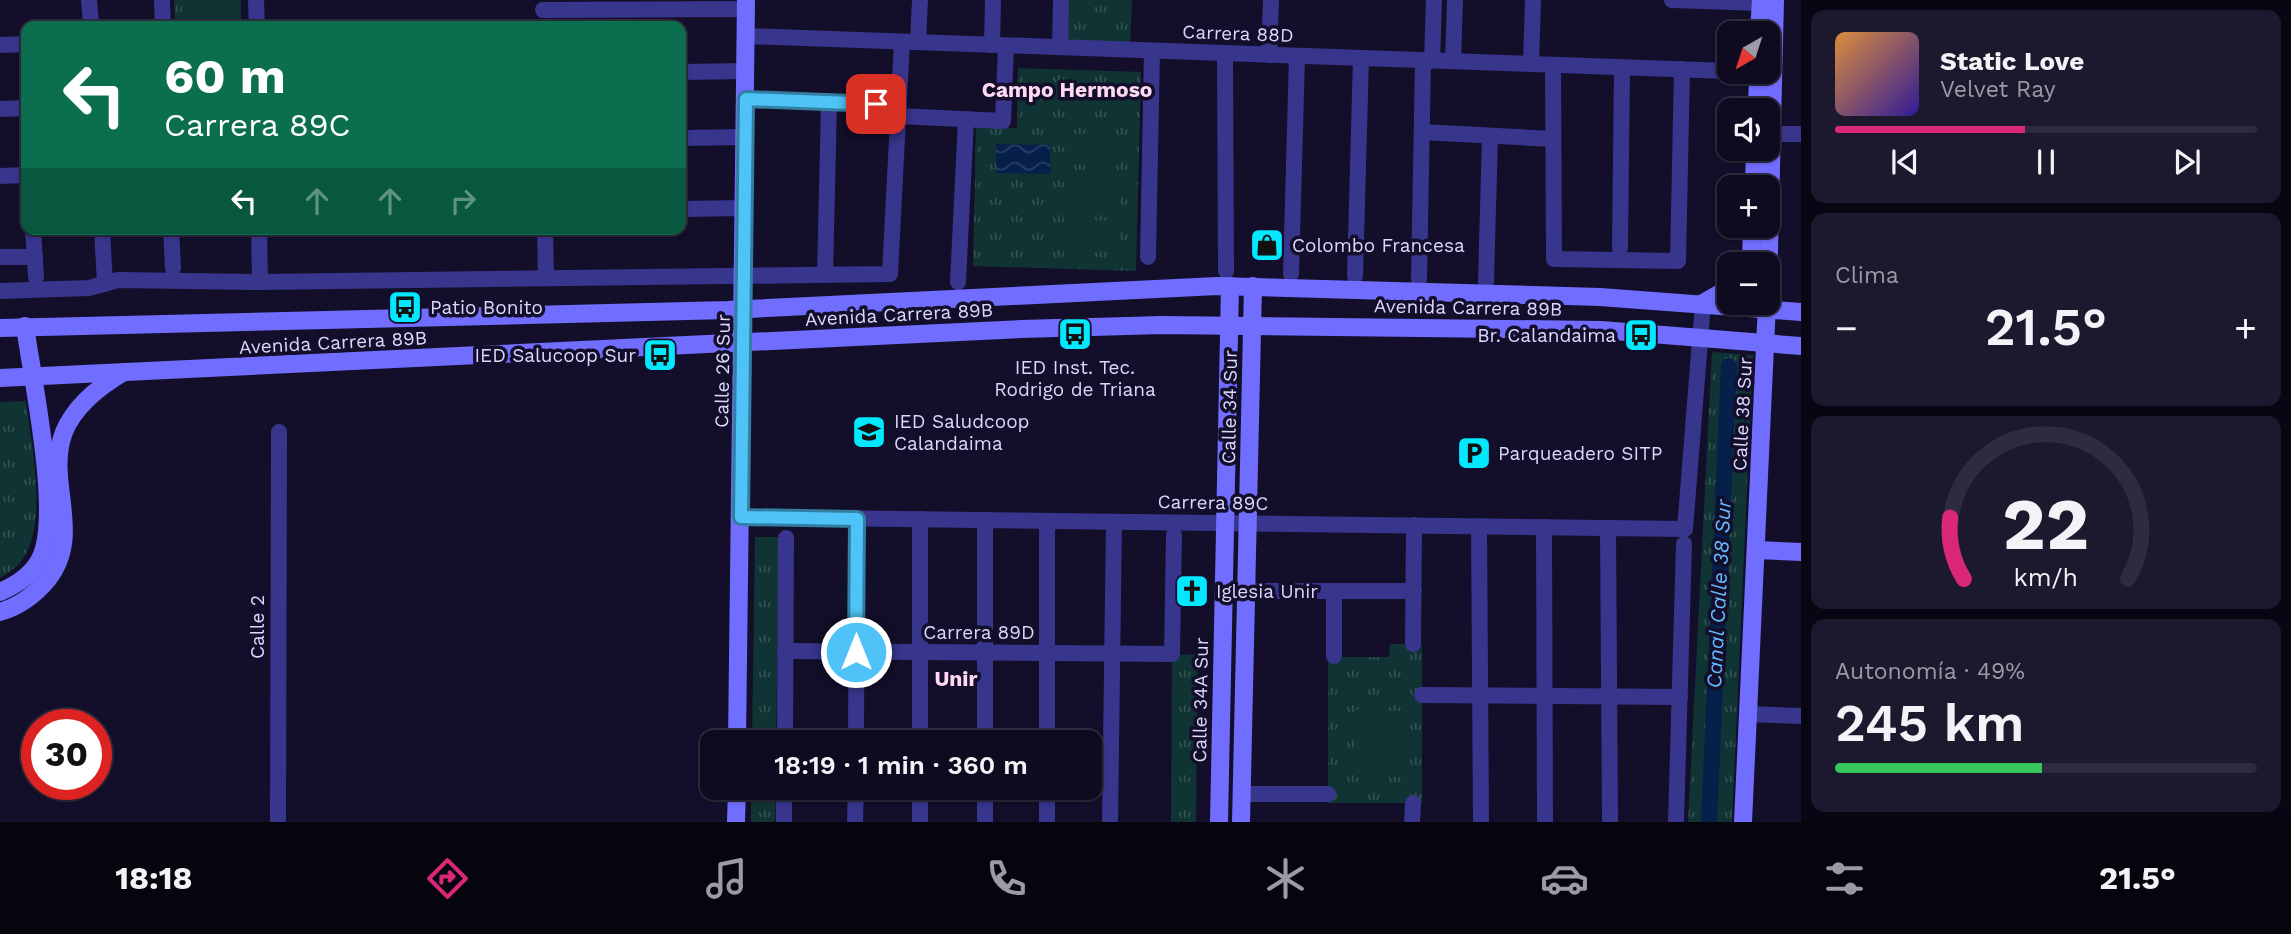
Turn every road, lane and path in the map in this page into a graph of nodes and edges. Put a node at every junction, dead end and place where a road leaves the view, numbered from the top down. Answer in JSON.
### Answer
{"nodes":[{"id":1,"x":89,"y":0,"type":"edge"},
{"id":2,"x":162,"y":0,"type":"edge"},
{"id":3,"x":256,"y":0,"type":"edge"},
{"id":4,"x":920,"y":0,"type":"edge"},
{"id":5,"x":993,"y":0,"type":"edge"},
{"id":6,"x":1061,"y":0,"type":"edge"},
{"id":7,"x":1271,"y":0,"type":"edge"},
{"id":8,"x":1434,"y":0,"type":"edge"},
{"id":9,"x":1455,"y":0,"type":"edge"},
{"id":10,"x":1533,"y":0,"type":"edge"},
{"id":11,"x":1672,"y":0,"type":"edge"},
{"id":12,"x":1766,"y":1,"type":"edge"},
{"id":13,"x":543,"y":5,"type":"edge"},
{"id":14,"x":746,"y":5,"type":"edge"},
{"id":15,"x":90,"y":21,"type":"edge"},
{"id":16,"x":163,"y":21,"type":"edge"},
{"id":17,"x":257,"y":21,"type":"edge"},
{"id":18,"x":1762,"y":21,"type":"edge"},
{"id":19,"x":1765,"y":21,"type":"edge"},
{"id":20,"x":746,"y":36,"type":"junction"},
{"id":21,"x":910,"y":42,"type":"junction"},
{"id":22,"x":21,"y":44,"type":"edge"},
{"id":23,"x":0,"y":45,"type":"edge"},
{"id":24,"x":999,"y":45,"type":"junction"},
{"id":25,"x":1060,"y":47,"type":"junction"},
{"id":26,"x":1152,"y":51,"type":"junction"},
{"id":27,"x":1225,"y":53,"type":"junction"},
{"id":28,"x":1269,"y":55,"type":"junction"},
{"id":29,"x":1297,"y":56,"type":"junction"},
{"id":30,"x":1361,"y":58,"type":"junction"},
{"id":31,"x":1428,"y":60,"type":"junction"},
{"id":32,"x":1453,"y":61,"type":"junction"},
{"id":33,"x":1531,"y":64,"type":"junction"},
{"id":34,"x":1553,"y":65,"type":"junction"},
{"id":35,"x":1622,"y":67,"type":"junction"},
{"id":36,"x":1682,"y":69,"type":"junction"},
{"id":37,"x":1717,"y":70,"type":"edge"},
{"id":38,"x":746,"y":71,"type":"junction"},
{"id":39,"x":686,"y":72,"type":"edge"},
{"id":40,"x":746,"y":99,"type":"junction"},
{"id":41,"x":830,"y":102,"type":"junction"},
{"id":42,"x":21,"y":108,"type":"edge"},
{"id":43,"x":0,"y":109,"type":"edge"},
{"id":44,"x":898,"y":110,"type":"junction"},
{"id":45,"x":966,"y":119,"type":"junction"},
{"id":46,"x":1422,"y":132,"type":"junction"},
{"id":47,"x":1780,"y":134,"type":"edge"},
{"id":48,"x":1801,"y":134,"type":"edge"},
{"id":49,"x":1490,"y":136,"type":"junction"},
{"id":50,"x":746,"y":137,"type":"junction"},
{"id":51,"x":686,"y":138,"type":"edge"},
{"id":52,"x":1553,"y":139,"type":"junction"},
{"id":53,"x":1770,"y":161,"type":"edge"},
{"id":54,"x":21,"y":175,"type":"edge"},
{"id":55,"x":0,"y":176,"type":"edge"},
{"id":56,"x":745,"y":208,"type":"junction"},
{"id":57,"x":686,"y":209,"type":"edge"},
{"id":58,"x":33,"y":235,"type":"edge"},
{"id":59,"x":102,"y":235,"type":"edge"},
{"id":60,"x":171,"y":235,"type":"edge"},
{"id":61,"x":259,"y":235,"type":"edge"},
{"id":62,"x":545,"y":235,"type":"edge"},
{"id":63,"x":1620,"y":247,"type":"dead end"},
{"id":64,"x":1764,"y":252,"type":"edge"},
{"id":65,"x":0,"y":257,"type":"edge"},
{"id":66,"x":35,"y":257,"type":"junction"},
{"id":67,"x":1148,"y":257,"type":"dead end"},
{"id":68,"x":173,"y":268,"type":"dead end"},
{"id":69,"x":1291,"y":274,"type":"dead end"},
{"id":70,"x":825,"y":275,"type":"junction"},
{"id":71,"x":745,"y":276,"type":"junction"},
{"id":72,"x":1355,"y":276,"type":"dead end"},
{"id":73,"x":36,"y":277,"type":"dead end"},
{"id":74,"x":545,"y":278,"type":"junction"},
{"id":75,"x":1228,"y":279,"type":"junction"},
{"id":76,"x":1419,"y":279,"type":"dead end"},
{"id":77,"x":1486,"y":281,"type":"dead end"},
{"id":78,"x":260,"y":282,"type":"junction"},
{"id":79,"x":958,"y":282,"type":"dead end"},
{"id":80,"x":105,"y":284,"type":"junction"},
{"id":81,"x":1253,"y":286,"type":"junction"},
{"id":82,"x":0,"y":291,"type":"edge"},
{"id":83,"x":1717,"y":295,"type":"edge"},
{"id":84,"x":1703,"y":303,"type":"junction"},
{"id":85,"x":1717,"y":303,"type":"edge"},
{"id":86,"x":1780,"y":307,"type":"edge"},
{"id":87,"x":744,"y":309,"type":"junction"},
{"id":88,"x":1801,"y":312,"type":"edge"},
{"id":89,"x":1762,"y":315,"type":"edge"},
{"id":90,"x":1229,"y":325,"type":"junction"},
{"id":91,"x":25,"y":326,"type":"junction"},
{"id":92,"x":1252,"y":326,"type":"junction"},
{"id":93,"x":0,"y":328,"type":"edge"},
{"id":94,"x":1700,"y":337,"type":"junction"},
{"id":95,"x":744,"y":344,"type":"junction"},
{"id":96,"x":1766,"y":344,"type":"junction"},
{"id":97,"x":1801,"y":346,"type":"edge"},
{"id":98,"x":124,"y":372,"type":"junction"},
{"id":99,"x":32,"y":376,"type":"junction"},
{"id":100,"x":0,"y":378,"type":"edge"},
{"id":101,"x":279,"y":432,"type":"dead end"},
{"id":102,"x":741,"y":517,"type":"junction"},
{"id":103,"x":857,"y":519,"type":"junction"},
{"id":104,"x":920,"y":519,"type":"junction"},
{"id":105,"x":985,"y":520,"type":"junction"},
{"id":106,"x":1047,"y":521,"type":"junction"},
{"id":107,"x":1114,"y":522,"type":"junction"},
{"id":108,"x":1225,"y":523,"type":"junction"},
{"id":109,"x":1248,"y":524,"type":"junction"},
{"id":110,"x":1414,"y":526,"type":"junction"},
{"id":111,"x":1479,"y":526,"type":"junction"},
{"id":112,"x":1544,"y":527,"type":"junction"},
{"id":113,"x":1608,"y":528,"type":"junction"},
{"id":114,"x":1174,"y":535,"type":"dead end"},
{"id":115,"x":1685,"y":536,"type":"junction"},
{"id":116,"x":786,"y":538,"type":"dead end"},
{"id":117,"x":1756,"y":550,"type":"junction"},
{"id":118,"x":1801,"y":552,"type":"edge"},
{"id":119,"x":1246,"y":591,"type":"junction"},
{"id":120,"x":1334,"y":591,"type":"junction"},
{"id":121,"x":1413,"y":591,"type":"junction"},
{"id":122,"x":0,"y":592,"type":"edge"},
{"id":123,"x":0,"y":612,"type":"edge"},
{"id":124,"x":1413,"y":644,"type":"dead end"},
{"id":125,"x":785,"y":651,"type":"junction"},
{"id":126,"x":856,"y":652,"type":"junction"},
{"id":127,"x":920,"y":652,"type":"junction"},
{"id":128,"x":985,"y":653,"type":"junction"},
{"id":129,"x":1047,"y":653,"type":"junction"},
{"id":130,"x":1112,"y":654,"type":"junction"},
{"id":131,"x":1334,"y":656,"type":"dead end"},
{"id":132,"x":1422,"y":695,"type":"dead end"},
{"id":133,"x":1480,"y":695,"type":"junction"},
{"id":134,"x":1545,"y":696,"type":"junction"},
{"id":135,"x":1609,"y":696,"type":"junction"},
{"id":136,"x":1680,"y":697,"type":"junction"},
{"id":137,"x":1748,"y":714,"type":"junction"},
{"id":138,"x":1801,"y":716,"type":"edge"},
{"id":139,"x":737,"y":730,"type":"edge"},
{"id":140,"x":785,"y":730,"type":"edge"},
{"id":141,"x":856,"y":730,"type":"edge"},
{"id":142,"x":920,"y":730,"type":"edge"},
{"id":143,"x":985,"y":730,"type":"edge"},
{"id":144,"x":1047,"y":730,"type":"edge"},
{"id":145,"x":1242,"y":794,"type":"junction"},
{"id":146,"x":1328,"y":794,"type":"dead end"},
{"id":147,"x":737,"y":800,"type":"edge"},
{"id":148,"x":785,"y":800,"type":"edge"},
{"id":149,"x":856,"y":800,"type":"edge"},
{"id":150,"x":920,"y":800,"type":"edge"},
{"id":151,"x":985,"y":800,"type":"edge"},
{"id":152,"x":1047,"y":800,"type":"edge"},
{"id":153,"x":1413,"y":803,"type":"dead end"},
{"id":154,"x":784,"y":821,"type":"edge"},
{"id":155,"x":278,"y":822,"type":"edge"},
{"id":156,"x":736,"y":822,"type":"edge"},
{"id":157,"x":855,"y":822,"type":"edge"},
{"id":158,"x":920,"y":822,"type":"edge"},
{"id":159,"x":985,"y":822,"type":"edge"},
{"id":160,"x":1047,"y":822,"type":"edge"},
{"id":161,"x":1110,"y":822,"type":"edge"},
{"id":162,"x":1219,"y":822,"type":"edge"},
{"id":163,"x":1241,"y":822,"type":"edge"},
{"id":164,"x":1412,"y":822,"type":"edge"},
{"id":165,"x":1481,"y":822,"type":"edge"},
{"id":166,"x":1545,"y":822,"type":"edge"},
{"id":167,"x":1610,"y":822,"type":"edge"},
{"id":168,"x":1676,"y":822,"type":"edge"},
{"id":169,"x":1743,"y":822,"type":"edge"}],
"edges":[{"from":1,"to":15,"type":"street"},
{"from":2,"to":16,"type":"street"},
{"from":3,"to":17,"type":"street"},
{"from":4,"to":21,"type":"street"},
{"from":5,"to":24,"type":"street"},
{"from":6,"to":25,"type":"street"},
{"from":7,"to":28,"type":"street"},
{"from":8,"to":31,"type":"street"},
{"from":9,"to":32,"type":"street"},
{"from":10,"to":33,"type":"street"},
{"from":11,"to":12,"type":"street"},
{"from":12,"to":18,"type":"main road"},
{"from":12,"to":19,"type":"main road","name":"Calle 38 Sur"},
{"from":13,"to":14,"type":"street"},
{"from":14,"to":20,"type":"main road","name":"Calle 26 Sur"},
{"from":20,"to":21,"type":"street","name":"Carrera 88D"},
{"from":20,"to":38,"type":"main road","name":"Calle 26 Sur"},
{"from":21,"to":24,"type":"street","name":"Carrera 88D"},
{"from":21,"to":44,"type":"street"},
{"from":22,"to":23,"type":"street"},
{"from":24,"to":25,"type":"street","name":"Carrera 88D"},
{"from":24,"to":45,"type":"street"},
{"from":25,"to":26,"type":"street","name":"Carrera 88D"},
{"from":26,"to":27,"type":"street","name":"Carrera 88D"},
{"from":26,"to":67,"type":"street"},
{"from":27,"to":28,"type":"street","name":"Carrera 88D"},
{"from":27,"to":75,"type":"street"},
{"from":28,"to":29,"type":"street","name":"Carrera 88D"},
{"from":29,"to":30,"type":"street","name":"Carrera 88D"},
{"from":29,"to":69,"type":"street"},
{"from":30,"to":31,"type":"street","name":"Carrera 88D"},
{"from":30,"to":72,"type":"street"},
{"from":31,"to":32,"type":"street","name":"Carrera 88D"},
{"from":31,"to":46,"type":"street"},
{"from":32,"to":33,"type":"street","name":"Carrera 88D"},
{"from":33,"to":34,"type":"street","name":"Carrera 88D"},
{"from":34,"to":35,"type":"street","name":"Carrera 88D"},
{"from":34,"to":52,"type":"street"},
{"from":35,"to":36,"type":"street","name":"Carrera 88D"},
{"from":35,"to":63,"type":"street"},
{"from":36,"to":37,"type":"street","name":"Carrera 88D"},
{"from":36,"to":52,"type":"street"},
{"from":38,"to":39,"type":"street"},
{"from":38,"to":40,"type":"main road","name":"Calle 26 Sur"},
{"from":40,"to":41,"type":"street"},
{"from":40,"to":50,"type":"main road","name":"Calle 26 Sur"},
{"from":41,"to":44,"type":"street"},
{"from":41,"to":70,"type":"street"},
{"from":42,"to":43,"type":"street"},
{"from":44,"to":45,"type":"street"},
{"from":44,"to":70,"type":"street"},
{"from":45,"to":79,"type":"street"},
{"from":46,"to":49,"type":"street"},
{"from":46,"to":76,"type":"street"},
{"from":47,"to":48,"type":"street"},
{"from":49,"to":52,"type":"street"},
{"from":49,"to":77,"type":"street"},
{"from":50,"to":51,"type":"street"},
{"from":50,"to":56,"type":"main road","name":"Calle 26 Sur"},
{"from":53,"to":64,"type":"main road","name":"Calle 38 Sur"},
{"from":54,"to":55,"type":"street"},
{"from":56,"to":57,"type":"street"},
{"from":56,"to":71,"type":"main road","name":"Calle 26 Sur"},
{"from":58,"to":66,"type":"street"},
{"from":59,"to":80,"type":"street"},
{"from":60,"to":68,"type":"street"},
{"from":61,"to":78,"type":"street"},
{"from":62,"to":74,"type":"street"},
{"from":65,"to":66,"type":"street"},
{"from":66,"to":73,"type":"street"},
{"from":70,"to":71,"type":"street"},
{"from":71,"to":74,"type":"street"},
{"from":71,"to":87,"type":"main road","name":"Calle 26 Sur"},
{"from":74,"to":78,"type":"street"},
{"from":75,"to":81,"type":"main road","name":"Avenida Carrera 89B"},
{"from":75,"to":87,"type":"main road","name":"Avenida Carrera 89B"},
{"from":75,"to":90,"type":"main road","name":"Calle 34A Sur"},
{"from":78,"to":80,"type":"street"},
{"from":80,"to":82,"type":"street"},
{"from":81,"to":84,"type":"main road","name":"Avenida Carrera 89B"},
{"from":81,"to":92,"type":"main road","name":"Calle 34 Sur"},
{"from":83,"to":84,"type":"main road"},
{"from":84,"to":85,"type":"main road","name":"Avenida Carrera 89B"},
{"from":84,"to":94,"type":"street"},
{"from":86,"to":88,"type":"main road","name":"Avenida Carrera 89B"},
{"from":87,"to":91,"type":"main road","name":"Avenida Carrera 89B"},
{"from":87,"to":95,"type":"main road","name":"Calle 26 Sur"},
{"from":89,"to":96,"type":"main road","name":"Calle 38 Sur"},
{"from":90,"to":92,"type":"main road","name":"Avenida Carrera 89B"},
{"from":90,"to":95,"type":"main road","name":"Avenida Carrera 89B"},
{"from":90,"to":108,"type":"main road","name":"Calle 34A Sur"},
{"from":91,"to":93,"type":"main road","name":"Avenida Carrera 89B"},
{"from":91,"to":99,"type":"main road"},
{"from":92,"to":94,"type":"main road","name":"Avenida Carrera 89B"},
{"from":92,"to":109,"type":"main road","name":"Calle 34 Sur"},
{"from":94,"to":96,"type":"main road","name":"Avenida Carrera 89B"},
{"from":94,"to":115,"type":"street"},
{"from":95,"to":98,"type":"main road","name":"Avenida Carrera 89B"},
{"from":95,"to":102,"type":"main road","name":"Calle 26 Sur"},
{"from":96,"to":97,"type":"main road","name":"Avenida Carrera 89B"},
{"from":96,"to":117,"type":"main road","name":"Calle 38 Sur"},
{"from":98,"to":99,"type":"main road","name":"Avenida Carrera 89B"},
{"from":98,"to":123,"type":"main road"},
{"from":99,"to":100,"type":"main road","name":"Avenida Carrera 89B"},
{"from":99,"to":122,"type":"main road"},
{"from":101,"to":155,"type":"street","name":"Calle 2"},
{"from":102,"to":103,"type":"street","name":"Carrera 89C"},
{"from":102,"to":139,"type":"main road","name":"Calle 26 Sur"},
{"from":103,"to":104,"type":"street","name":"Carrera 89C"},
{"from":103,"to":126,"type":"street"},
{"from":104,"to":105,"type":"street","name":"Carrera 89C"},
{"from":104,"to":127,"type":"street"},
{"from":105,"to":106,"type":"street","name":"Carrera 89C"},
{"from":105,"to":128,"type":"street"},
{"from":106,"to":107,"type":"street","name":"Carrera 89C"},
{"from":106,"to":129,"type":"street"},
{"from":107,"to":108,"type":"street","name":"Carrera 89C"},
{"from":107,"to":130,"type":"street"},
{"from":108,"to":109,"type":"street","name":"Carrera 89C"},
{"from":108,"to":162,"type":"main road","name":"Calle 34A Sur"},
{"from":109,"to":110,"type":"street","name":"Carrera 89C"},
{"from":109,"to":119,"type":"main road","name":"Calle 34 Sur"},
{"from":110,"to":111,"type":"street","name":"Carrera 89C"},
{"from":110,"to":121,"type":"street"},
{"from":111,"to":112,"type":"street","name":"Carrera 89C"},
{"from":111,"to":133,"type":"street"},
{"from":112,"to":113,"type":"street","name":"Carrera 89C"},
{"from":112,"to":134,"type":"street"},
{"from":113,"to":115,"type":"street","name":"Carrera 89C"},
{"from":113,"to":135,"type":"street"},
{"from":114,"to":130,"type":"street","name":"Carrera 89D"},
{"from":115,"to":136,"type":"street"},
{"from":116,"to":125,"type":"street"},
{"from":117,"to":118,"type":"main road"},
{"from":117,"to":137,"type":"main road","name":"Calle 38 Sur"},
{"from":119,"to":120,"type":"street"},
{"from":119,"to":145,"type":"main road","name":"Calle 34 Sur"},
{"from":120,"to":121,"type":"street"},
{"from":120,"to":131,"type":"street"},
{"from":121,"to":124,"type":"street"},
{"from":125,"to":126,"type":"street","name":"Carrera 89D"},
{"from":125,"to":140,"type":"street"},
{"from":126,"to":127,"type":"street","name":"Carrera 89D"},
{"from":126,"to":141,"type":"street"},
{"from":127,"to":128,"type":"street","name":"Carrera 89D"},
{"from":127,"to":142,"type":"street"},
{"from":128,"to":129,"type":"street","name":"Carrera 89D"},
{"from":128,"to":143,"type":"street"},
{"from":129,"to":130,"type":"street","name":"Carrera 89D"},
{"from":129,"to":144,"type":"street"},
{"from":130,"to":161,"type":"street"},
{"from":132,"to":133,"type":"street"},
{"from":133,"to":134,"type":"street"},
{"from":133,"to":165,"type":"street"},
{"from":134,"to":135,"type":"street"},
{"from":134,"to":166,"type":"street"},
{"from":135,"to":136,"type":"street"},
{"from":135,"to":167,"type":"street"},
{"from":136,"to":168,"type":"street"},
{"from":137,"to":138,"type":"street"},
{"from":137,"to":169,"type":"main road","name":"Calle 38 Sur"},
{"from":145,"to":146,"type":"street"},
{"from":145,"to":163,"type":"main road","name":"Calle 34 Sur"},
{"from":147,"to":156,"type":"main road"},
{"from":148,"to":154,"type":"street"},
{"from":149,"to":157,"type":"street"},
{"from":150,"to":158,"type":"street"},
{"from":151,"to":159,"type":"street"},
{"from":152,"to":160,"type":"street"},
{"from":153,"to":164,"type":"street"}]}
